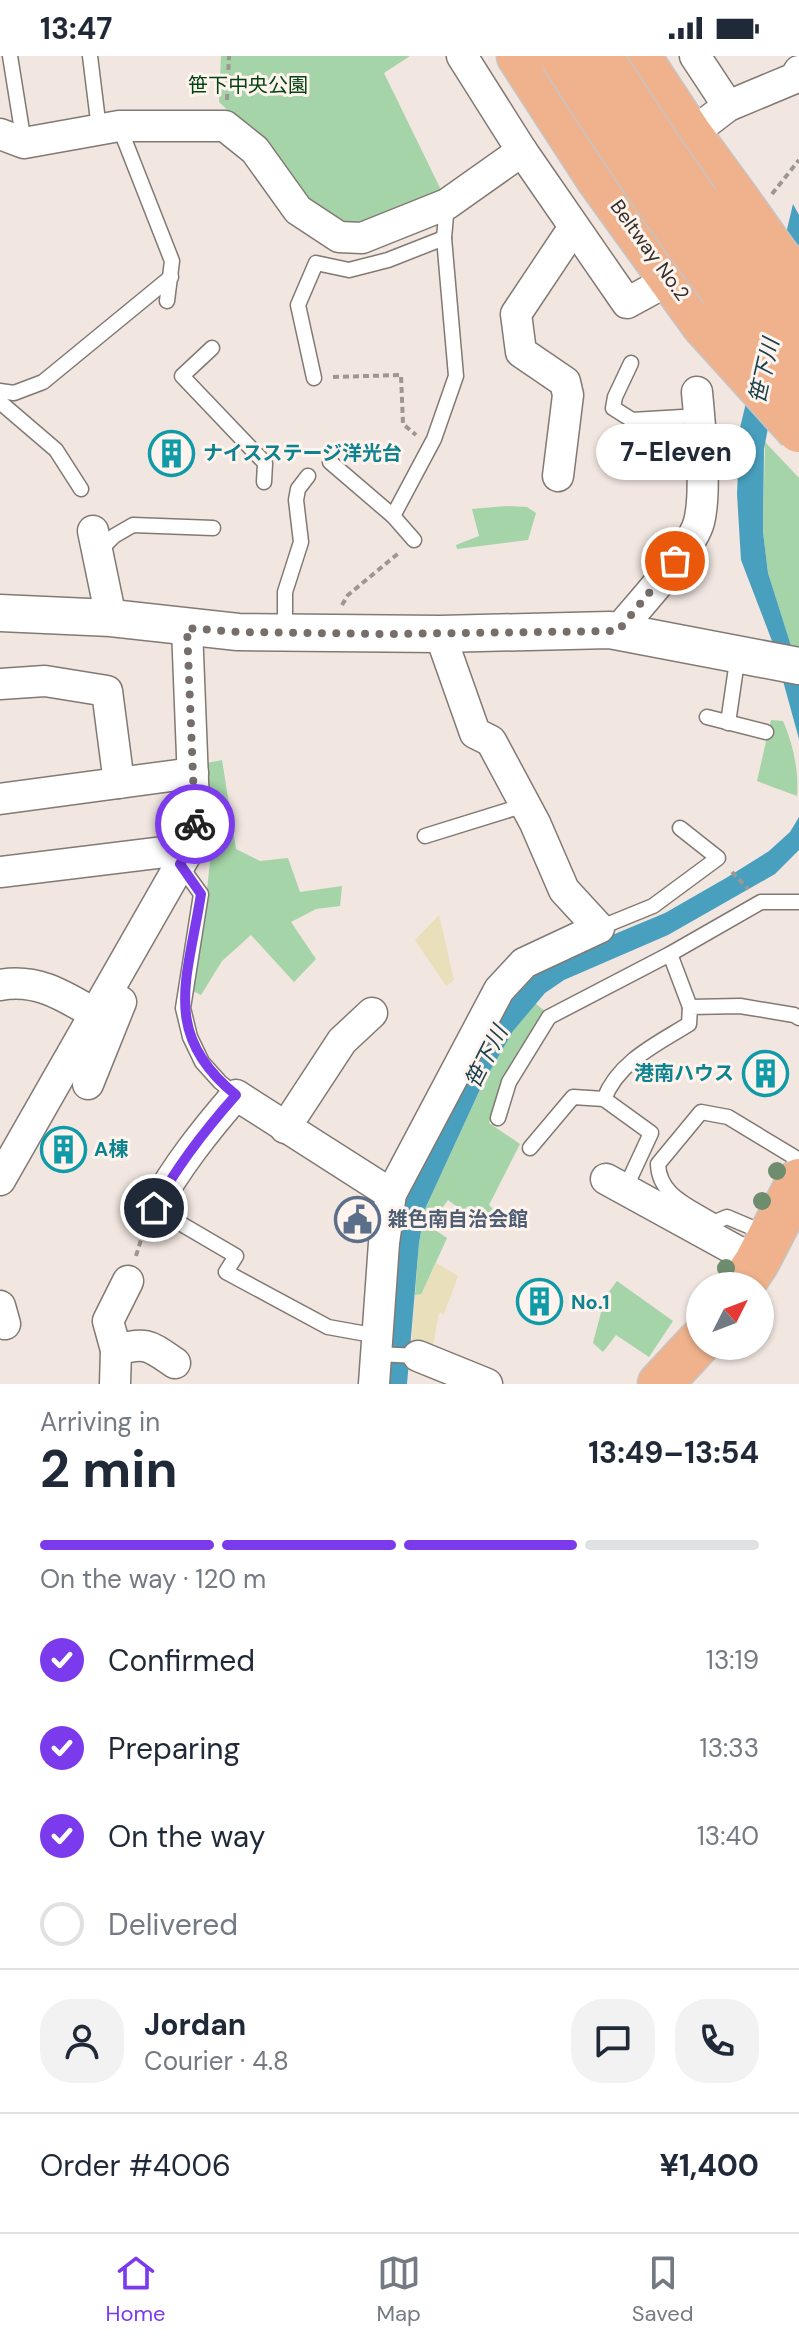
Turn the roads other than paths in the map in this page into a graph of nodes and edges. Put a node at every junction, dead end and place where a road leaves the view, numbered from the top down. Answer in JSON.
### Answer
{"nodes":[{"id":1,"x":10,"y":56,"type":"edge"},
{"id":2,"x":90,"y":56,"type":"edge"},
{"id":3,"x":462,"y":56,"type":"edge"},
{"id":4,"x":519,"y":56,"type":"edge"},
{"id":5,"x":562,"y":56,"type":"edge"},
{"id":6,"x":600,"y":56,"type":"edge"},
{"id":7,"x":638,"y":56,"type":"edge"},
{"id":8,"x":695,"y":56,"type":"edge"},
{"id":9,"x":799,"y":71,"type":"edge"},
{"id":10,"x":728,"y":106,"type":"junction"},
{"id":11,"x":109,"y":128,"type":"junction"},
{"id":12,"x":690,"y":135,"type":"junction"},
{"id":13,"x":12,"y":139,"type":"edge"},
{"id":14,"x":522,"y":151,"type":"junction"},
{"id":15,"x":447,"y":204,"type":"junction"},
{"id":16,"x":574,"y":227,"type":"junction"},
{"id":17,"x":444,"y":238,"type":"junction"},
{"id":18,"x":171,"y":277,"type":"junction"},
{"id":19,"x":671,"y":279,"type":"junction"},
{"id":20,"x":799,"y":282,"type":"edge"},
{"id":21,"x":167,"y":301,"type":"dead end"},
{"id":22,"x":799,"y":336,"type":"edge"},
{"id":23,"x":212,"y":348,"type":"dead end"},
{"id":24,"x":631,"y":363,"type":"dead end"},
{"id":25,"x":314,"y":378,"type":"road end"},
{"id":26,"x":799,"y":383,"type":"edge"},
{"id":27,"x":0,"y":391,"type":"edge"},
{"id":28,"x":0,"y":402,"type":"edge"},
{"id":29,"x":698,"y":404,"type":"joint"},
{"id":30,"x":799,"y":430,"type":"edge"},
{"id":31,"x":330,"y":462,"type":"dead end"},
{"id":32,"x":308,"y":476,"type":"dead end"},
{"id":33,"x":558,"y":476,"type":"dead end"},
{"id":34,"x":264,"y":482,"type":"dead end"},
{"id":35,"x":81,"y":489,"type":"dead end"},
{"id":36,"x":393,"y":516,"type":"junction"},
{"id":37,"x":213,"y":528,"type":"dead end"},
{"id":38,"x":414,"y":540,"type":"road end"},
{"id":39,"x":95,"y":542,"type":"joint"},
{"id":40,"x":0,"y":613,"type":"edge"},
{"id":41,"x":111,"y":618,"type":"junction"},
{"id":42,"x":187,"y":628,"type":"junction"},
{"id":43,"x":618,"y":631,"type":"junction"},
{"id":44,"x":285,"y":633,"type":"junction"},
{"id":45,"x":440,"y":634,"type":"junction"},
{"id":46,"x":744,"y":654,"type":"junction"},
{"id":47,"x":799,"y":666,"type":"edge"},
{"id":48,"x":0,"y":684,"type":"edge"},
{"id":49,"x":707,"y":717,"type":"dead end"},
{"id":50,"x":728,"y":723,"type":"junction"},
{"id":51,"x":766,"y":732,"type":"dead end"},
{"id":52,"x":193,"y":773,"type":"junction"},
{"id":53,"x":119,"y":783,"type":"junction"},
{"id":54,"x":0,"y":799,"type":"edge"},
{"id":55,"x":525,"y":805,"type":"junction"},
{"id":56,"x":680,"y":828,"type":"dead end"},
{"id":57,"x":425,"y":836,"type":"dead end"},
{"id":58,"x":185,"y":857,"type":"junction"},
{"id":59,"x":0,"y":872,"type":"edge"},
{"id":60,"x":799,"y":902,"type":"edge"},
{"id":61,"x":599,"y":928,"type":"junction"},
{"id":62,"x":670,"y":954,"type":"junction"},
{"id":63,"x":0,"y":985,"type":"edge"},
{"id":64,"x":101,"y":1003,"type":"junction"},
{"id":65,"x":690,"y":1007,"type":"junction"},
{"id":66,"x":372,"y":1013,"type":"dead end"},
{"id":67,"x":799,"y":1018,"type":"edge"},
{"id":68,"x":88,"y":1084,"type":"dead end"},
{"id":69,"x":236,"y":1095,"type":"junction"},
{"id":70,"x":604,"y":1099,"type":"junction"},
{"id":71,"x":498,"y":1118,"type":"dead end"},
{"id":72,"x":285,"y":1128,"type":"junction"},
{"id":73,"x":530,"y":1148,"type":"dead end"},
{"id":74,"x":799,"y":1160,"type":"edge"},
{"id":75,"x":0,"y":1180,"type":"edge"},
{"id":76,"x":799,"y":1181,"type":"edge"},
{"id":77,"x":615,"y":1184,"type":"joint"},
{"id":78,"x":391,"y":1194,"type":"junction"},
{"id":79,"x":154,"y":1208,"type":"joint"},
{"id":80,"x":756,"y":1261,"type":"edge"},
{"id":81,"x":128,"y":1281,"type":"road end"},
{"id":82,"x":379,"y":1348,"type":"junction"},
{"id":83,"x":116,"y":1350,"type":"junction"},
{"id":84,"x":418,"y":1356,"type":"joint"},
{"id":85,"x":686,"y":1358,"type":"edge"},
{"id":86,"x":175,"y":1363,"type":"dead end"},
{"id":87,"x":666,"y":1382,"type":"edge"},
{"id":88,"x":483,"y":1383,"type":"edge"},
{"id":89,"x":115,"y":1384,"type":"edge"},
{"id":90,"x":374,"y":1384,"type":"edge"}],
"edges":[{"from":1,"to":13,"type":"lane"},
{"from":2,"to":11,"type":"lane"},
{"from":3,"to":14,"type":"street"},
{"from":4,"to":19,"type":"main road","name":"Beltway No.2"},
{"from":5,"to":26,"type":"main road","name":"Beltway No.2","bridge":true},
{"from":6,"to":22,"type":"main road","bridge":true},
{"from":7,"to":12,"type":"main road"},
{"from":8,"to":10,"type":"street"},
{"from":9,"to":10,"type":"street"},
{"from":10,"to":12,"type":"street"},
{"from":11,"to":13,"type":"street"},
{"from":11,"to":15,"type":"street"},
{"from":11,"to":18,"type":"lane"},
{"from":12,"to":20,"type":"main road","bridge":true},
{"from":14,"to":15,"type":"street"},
{"from":14,"to":16,"type":"street"},
{"from":15,"to":17,"type":"lane"},
{"from":16,"to":19,"type":"street"},
{"from":16,"to":33,"type":"street"},
{"from":17,"to":25,"type":"lane"},
{"from":17,"to":36,"type":"lane"},
{"from":18,"to":21,"type":"lane"},
{"from":18,"to":27,"type":"lane"},
{"from":19,"to":30,"type":"main road","name":"Beltway No.2","bridge":true},
{"from":23,"to":34,"type":"lane"},
{"from":24,"to":29,"type":"lane"},
{"from":28,"to":35,"type":"lane"},
{"from":29,"to":43,"type":"street"},
{"from":31,"to":36,"type":"lane"},
{"from":32,"to":44,"type":"lane"},
{"from":36,"to":38,"type":"lane"},
{"from":37,"to":39,"type":"lane"},
{"from":39,"to":41,"type":"street"},
{"from":40,"to":41,"type":"street"},
{"from":41,"to":42,"type":"street"},
{"from":42,"to":44,"type":"street"},
{"from":42,"to":52,"type":"street"},
{"from":43,"to":45,"type":"street"},
{"from":43,"to":46,"type":"street"},
{"from":44,"to":45,"type":"street"},
{"from":45,"to":55,"type":"street"},
{"from":46,"to":47,"type":"street"},
{"from":46,"to":50,"type":"lane"},
{"from":48,"to":53,"type":"street"},
{"from":49,"to":50,"type":"lane"},
{"from":50,"to":51,"type":"lane"},
{"from":52,"to":53,"type":"street"},
{"from":52,"to":58,"type":"street"},
{"from":53,"to":54,"type":"street"},
{"from":55,"to":57,"type":"lane"},
{"from":55,"to":61,"type":"street"},
{"from":56,"to":61,"type":"lane"},
{"from":58,"to":59,"type":"street"},
{"from":58,"to":64,"type":"street"},
{"from":58,"to":69,"type":"lane"},
{"from":60,"to":62,"type":"lane"},
{"from":61,"to":78,"type":"street"},
{"from":62,"to":65,"type":"lane"},
{"from":62,"to":71,"type":"lane"},
{"from":63,"to":64,"type":"street"},
{"from":64,"to":68,"type":"street"},
{"from":64,"to":75,"type":"street"},
{"from":65,"to":67,"type":"lane"},
{"from":65,"to":70,"type":"lane"},
{"from":66,"to":72,"type":"street"},
{"from":69,"to":72,"type":"street"},
{"from":69,"to":79,"type":"street"},
{"from":70,"to":73,"type":"lane"},
{"from":70,"to":77,"type":"lane"},
{"from":72,"to":78,"type":"street"},
{"from":74,"to":80,"type":"lane"},
{"from":76,"to":80,"type":"main road"},
{"from":77,"to":80,"type":"street"},
{"from":78,"to":82,"type":"street"},
{"from":79,"to":82,"type":"lane"},
{"from":81,"to":83,"type":"street"},
{"from":82,"to":84,"type":"lane"},
{"from":82,"to":90,"type":"street"},
{"from":83,"to":86,"type":"street"},
{"from":83,"to":89,"type":"street"},
{"from":84,"to":88,"type":"street"},
{"from":85,"to":87,"type":"main road"}]}
